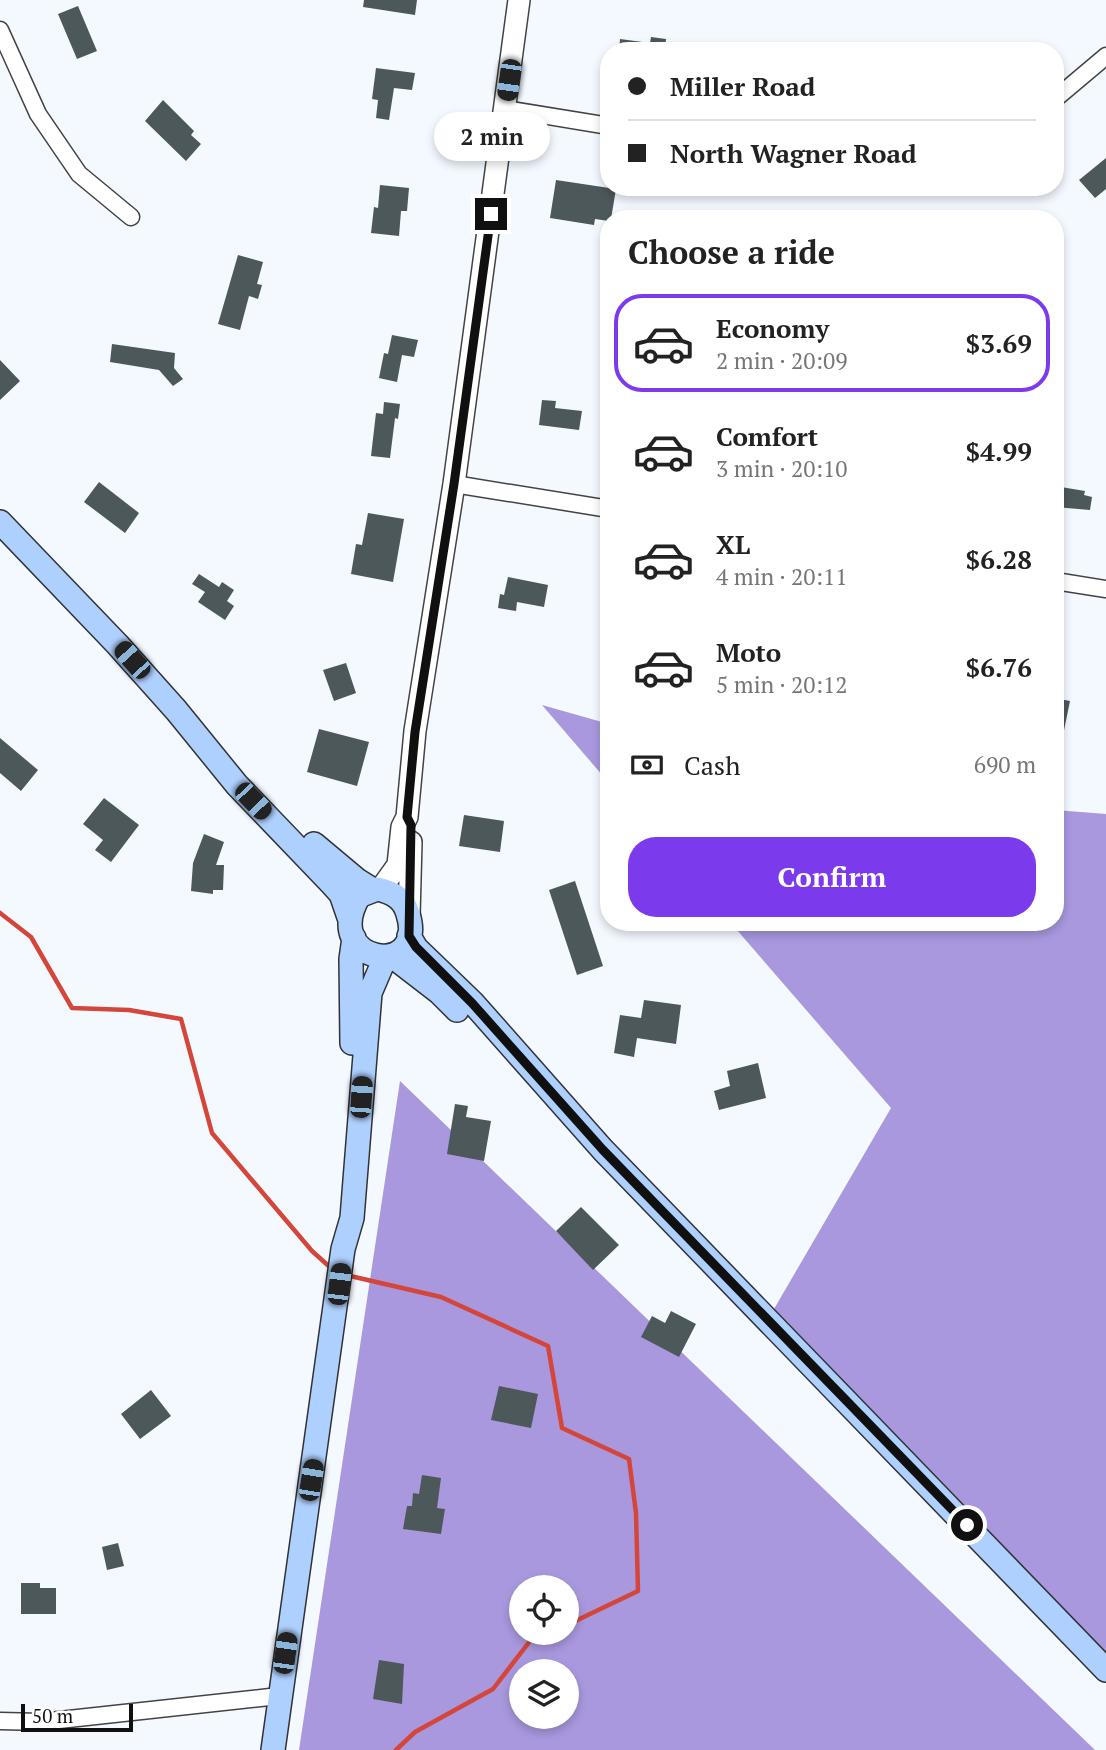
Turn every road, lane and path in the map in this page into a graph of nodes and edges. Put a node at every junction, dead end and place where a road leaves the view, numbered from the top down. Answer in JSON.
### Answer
{"nodes":[{"id":1,"x":519,"y":0,"type":"edge"},
{"id":2,"x":0,"y":30,"type":"edge"},
{"id":3,"x":1106,"y":56,"type":"edge"},
{"id":4,"x":1064,"y":91,"type":"edge"},
{"id":5,"x":505,"y":109,"type":"junction"},
{"id":6,"x":600,"y":125,"type":"edge"},
{"id":7,"x":131,"y":217,"type":"dead end"},
{"id":8,"x":454,"y":484,"type":"junction"},
{"id":9,"x":600,"y":508,"type":"edge"},
{"id":10,"x":0,"y":522,"type":"edge"},
{"id":11,"x":1064,"y":582,"type":"edge"},
{"id":12,"x":1106,"y":589,"type":"edge"},
{"id":13,"x":176,"y":710,"type":"junction"},
{"id":14,"x":407,"y":817,"type":"junction"},
{"id":15,"x":376,"y":890,"type":"junction"},
{"id":16,"x":409,"y":926,"type":"junction"},
{"id":17,"x":352,"y":929,"type":"junction"},
{"id":18,"x":389,"y":957,"type":"junction"},
{"id":19,"x":603,"y":1150,"type":"junction"},
{"id":20,"x":341,"y":1265,"type":"junction"},
{"id":21,"x":1106,"y":1670,"type":"edge"},
{"id":22,"x":279,"y":1696,"type":"junction"},
{"id":23,"x":0,"y":1721,"type":"edge"},
{"id":24,"x":273,"y":1750,"type":"edge"}],
"edges":[{"from":1,"to":5,"type":"street"},
{"from":2,"to":7,"type":"street"},
{"from":3,"to":4,"type":"street"},
{"from":5,"to":6,"type":"street"},
{"from":5,"to":8,"type":"street"},
{"from":8,"to":9,"type":"street"},
{"from":8,"to":14,"type":"street"},
{"from":10,"to":13,"type":"main road"},
{"from":11,"to":12,"type":"street"},
{"from":13,"to":15,"type":"main road"},
{"from":13,"to":17,"type":"main road"},
{"from":14,"to":15,"type":"street"},
{"from":14,"to":16,"type":"street"},
{"from":15,"to":16,"type":"main road"},
{"from":15,"to":17,"type":"main road"},
{"from":16,"to":18,"type":"main road"},
{"from":16,"to":19,"type":"main road"},
{"from":17,"to":18,"type":"main road"},
{"from":17,"to":20,"type":"main road"},
{"from":18,"to":19,"type":"main road"},
{"from":18,"to":20,"type":"main road"},
{"from":19,"to":21,"type":"main road"},
{"from":20,"to":22,"type":"main road"},
{"from":22,"to":23,"type":"street"},
{"from":22,"to":24,"type":"main road"}]}
